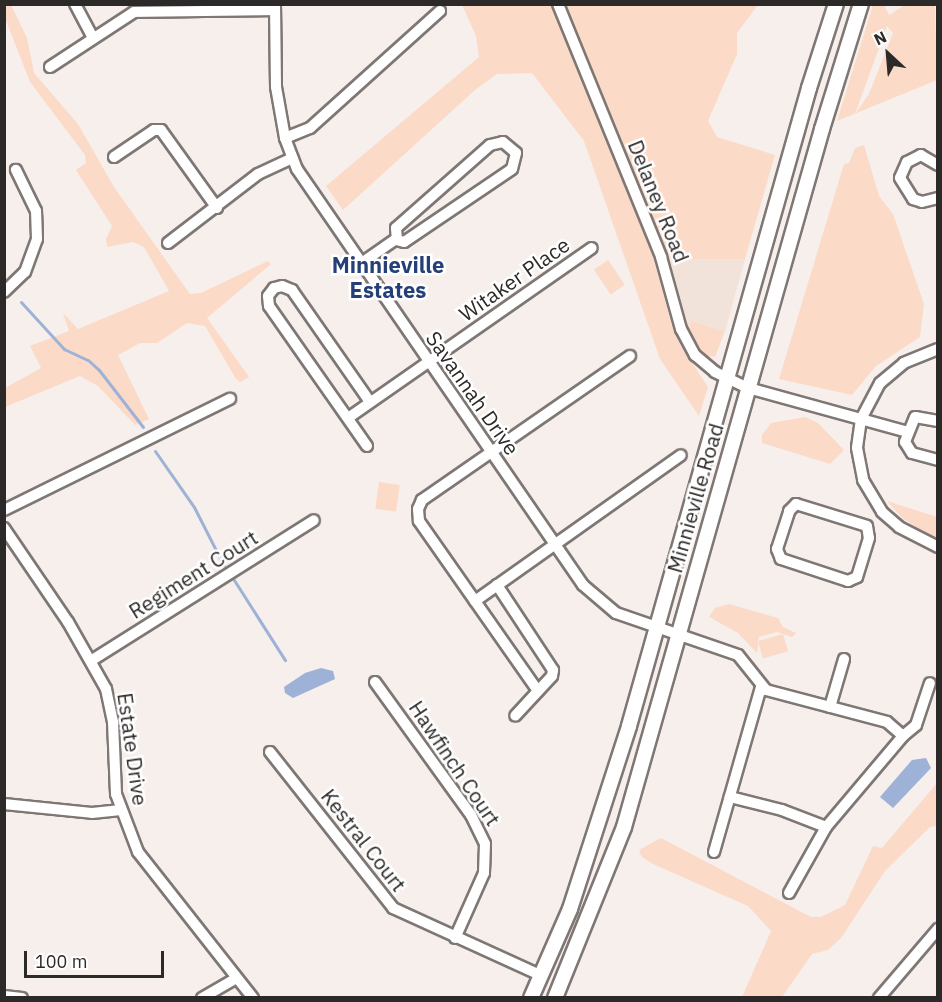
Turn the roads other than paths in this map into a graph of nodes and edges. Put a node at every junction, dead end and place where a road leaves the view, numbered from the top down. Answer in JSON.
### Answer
{"nodes":[{"id":1,"x":75,"y":4,"type":"edge"},
{"id":2,"x":558,"y":4,"type":"edge"},
{"id":3,"x":836,"y":4,"type":"edge"},
{"id":4,"x":861,"y":4,"type":"edge"},
{"id":5,"x":274,"y":7,"type":"edge"},
{"id":6,"x":440,"y":11,"type":"dead end"},
{"id":7,"x":93,"y":39,"type":"junction"},
{"id":8,"x":50,"y":67,"type":"dead end"},
{"id":9,"x":285,"y":138,"type":"junction"},
{"id":10,"x":114,"y":158,"type":"dead end"},
{"id":11,"x":292,"y":158,"type":"junction"},
{"id":12,"x":938,"y":165,"type":"edge"},
{"id":13,"x":16,"y":170,"type":"dead end"},
{"id":14,"x":938,"y":198,"type":"edge"},
{"id":15,"x":217,"y":208,"type":"junction"},
{"id":16,"x":396,"y":239,"type":"junction"},
{"id":17,"x":168,"y":243,"type":"dead end"},
{"id":18,"x":592,"y":248,"type":"dead end"},
{"id":19,"x":360,"y":264,"type":"junction"},
{"id":20,"x":4,"y":292,"type":"edge"},
{"id":21,"x":938,"y":349,"type":"edge"},
{"id":22,"x":630,"y":356,"type":"dead end"},
{"id":23,"x":428,"y":362,"type":"junction"},
{"id":24,"x":727,"y":379,"type":"junction"},
{"id":25,"x":748,"y":388,"type":"junction"},
{"id":26,"x":230,"y":399,"type":"dead end"},
{"id":27,"x":370,"y":402,"type":"junction"},
{"id":28,"x":348,"y":418,"type":"junction"},
{"id":29,"x":861,"y":419,"type":"junction"},
{"id":30,"x":938,"y":421,"type":"edge"},
{"id":31,"x":908,"y":432,"type":"junction"},
{"id":32,"x":367,"y":446,"type":"dead end"},
{"id":33,"x":491,"y":454,"type":"junction"},
{"id":34,"x":681,"y":455,"type":"dead end"},
{"id":35,"x":938,"y":460,"type":"edge"},
{"id":36,"x":4,"y":510,"type":"edge"},
{"id":37,"x":882,"y":513,"type":"junction"},
{"id":38,"x":314,"y":520,"type":"dead end"},
{"id":39,"x":867,"y":526,"type":"junction"},
{"id":40,"x":4,"y":528,"type":"edge"},
{"id":41,"x":554,"y":544,"type":"junction"},
{"id":42,"x":938,"y":547,"type":"edge"},
{"id":43,"x":497,"y":585,"type":"junction"},
{"id":44,"x":475,"y":601,"type":"junction"},
{"id":45,"x":657,"y":628,"type":"junction"},
{"id":46,"x":679,"y":635,"type":"junction"},
{"id":47,"x":844,"y":659,"type":"dead end"},
{"id":48,"x":92,"y":660,"type":"junction"},
{"id":49,"x":375,"y":682,"type":"dead end"},
{"id":50,"x":930,"y":683,"type":"dead end"},
{"id":51,"x":761,"y":687,"type":"junction"},
{"id":52,"x":538,"y":691,"type":"junction"},
{"id":53,"x":830,"y":707,"type":"junction"},
{"id":54,"x":515,"y":716,"type":"dead end"},
{"id":55,"x":903,"y":736,"type":"junction"},
{"id":56,"x":270,"y":752,"type":"dead end"},
{"id":57,"x":730,"y":797,"type":"junction"},
{"id":58,"x":4,"y":804,"type":"edge"},
{"id":59,"x":121,"y":810,"type":"junction"},
{"id":60,"x":826,"y":828,"type":"junction"},
{"id":61,"x":714,"y":852,"type":"dead end"},
{"id":62,"x":789,"y":893,"type":"dead end"},
{"id":63,"x":938,"y":928,"type":"edge"},
{"id":64,"x":455,"y":938,"type":"junction"},
{"id":65,"x":542,"y":976,"type":"junction"},
{"id":66,"x":235,"y":979,"type":"junction"},
{"id":67,"x":4,"y":996,"type":"edge"},
{"id":68,"x":22,"y":998,"type":"edge"},
{"id":69,"x":202,"y":998,"type":"edge"},
{"id":70,"x":253,"y":998,"type":"edge"},
{"id":71,"x":531,"y":998,"type":"edge"},
{"id":72,"x":555,"y":998,"type":"edge"},
{"id":73,"x":879,"y":998,"type":"edge"}],
"edges":[{"from":1,"to":7,"type":"street"},
{"from":2,"to":24,"type":"street","name":"Delaney Road"},
{"from":3,"to":24,"type":"main road","name":"Minnieville Road"},
{"from":4,"to":25,"type":"main road","name":"Minnieville Road"},
{"from":5,"to":7,"type":"street"},
{"from":5,"to":9,"type":"street","name":"Savannah Drive"},
{"from":6,"to":9,"type":"street"},
{"from":7,"to":8,"type":"street"},
{"from":9,"to":11,"type":"street","name":"Savannah Drive"},
{"from":10,"to":15,"type":"street"},
{"from":11,"to":15,"type":"street"},
{"from":11,"to":19,"type":"street","name":"Savannah Drive"},
{"from":12,"to":14,"type":"street"},
{"from":13,"to":20,"type":"street"},
{"from":15,"to":17,"type":"street"},
{"from":16,"to":16,"type":"street"},
{"from":16,"to":19,"type":"street"},
{"from":18,"to":23,"type":"street","name":"Witaker Place"},
{"from":19,"to":23,"type":"street","name":"Savannah Drive"},
{"from":21,"to":29,"type":"street"},
{"from":22,"to":33,"type":"street"},
{"from":23,"to":27,"type":"street","name":"Witaker Place"},
{"from":23,"to":33,"type":"street","name":"Savannah Drive"},
{"from":24,"to":25,"type":"street","name":"Delaney Road"},
{"from":24,"to":45,"type":"main road","name":"Minnieville Road"},
{"from":25,"to":29,"type":"street","name":"Delaney Road"},
{"from":25,"to":46,"type":"main road","name":"Minnieville Road"},
{"from":26,"to":36,"type":"street"},
{"from":27,"to":28,"type":"street","name":"Witaker Place"},
{"from":27,"to":28,"type":"street"},
{"from":28,"to":32,"type":"street"},
{"from":29,"to":31,"type":"street","name":"Delaney Road"},
{"from":29,"to":37,"type":"street"},
{"from":30,"to":31,"type":"street"},
{"from":31,"to":35,"type":"street"},
{"from":33,"to":41,"type":"street","name":"Savannah Drive"},
{"from":33,"to":44,"type":"street"},
{"from":34,"to":41,"type":"street"},
{"from":37,"to":39,"type":"street"},
{"from":37,"to":42,"type":"street"},
{"from":38,"to":48,"type":"street","name":"Regiment Court"},
{"from":39,"to":39,"type":"street"},
{"from":40,"to":48,"type":"street","name":"Estate Drive"},
{"from":41,"to":43,"type":"street"},
{"from":41,"to":45,"type":"street","name":"Savannah Drive"},
{"from":43,"to":44,"type":"street"},
{"from":43,"to":52,"type":"street"},
{"from":44,"to":52,"type":"street"},
{"from":45,"to":46,"type":"street","name":"Savannah Drive"},
{"from":45,"to":65,"type":"main road","name":"Minnieville Road"},
{"from":46,"to":51,"type":"street","name":"Savannah Drive"},
{"from":46,"to":72,"type":"main road","name":"Minnieville Road"},
{"from":47,"to":53,"type":"street"},
{"from":48,"to":59,"type":"street","name":"Estate Drive"},
{"from":49,"to":64,"type":"street","name":"Hawfinch Court"},
{"from":50,"to":55,"type":"street"},
{"from":51,"to":53,"type":"street"},
{"from":51,"to":57,"type":"street"},
{"from":52,"to":54,"type":"street"},
{"from":53,"to":55,"type":"street"},
{"from":55,"to":60,"type":"street"},
{"from":56,"to":64,"type":"street","name":"Kestral Court"},
{"from":57,"to":60,"type":"street"},
{"from":57,"to":61,"type":"street"},
{"from":58,"to":59,"type":"street"},
{"from":59,"to":66,"type":"street","name":"Estate Drive"},
{"from":60,"to":62,"type":"street"},
{"from":63,"to":73,"type":"street"},
{"from":64,"to":65,"type":"street","name":"Kestral Court"},
{"from":65,"to":71,"type":"main road","name":"Minnieville Road"},
{"from":66,"to":69,"type":"street"},
{"from":66,"to":70,"type":"street","name":"Estate Drive"},
{"from":67,"to":68,"type":"street"}]}
